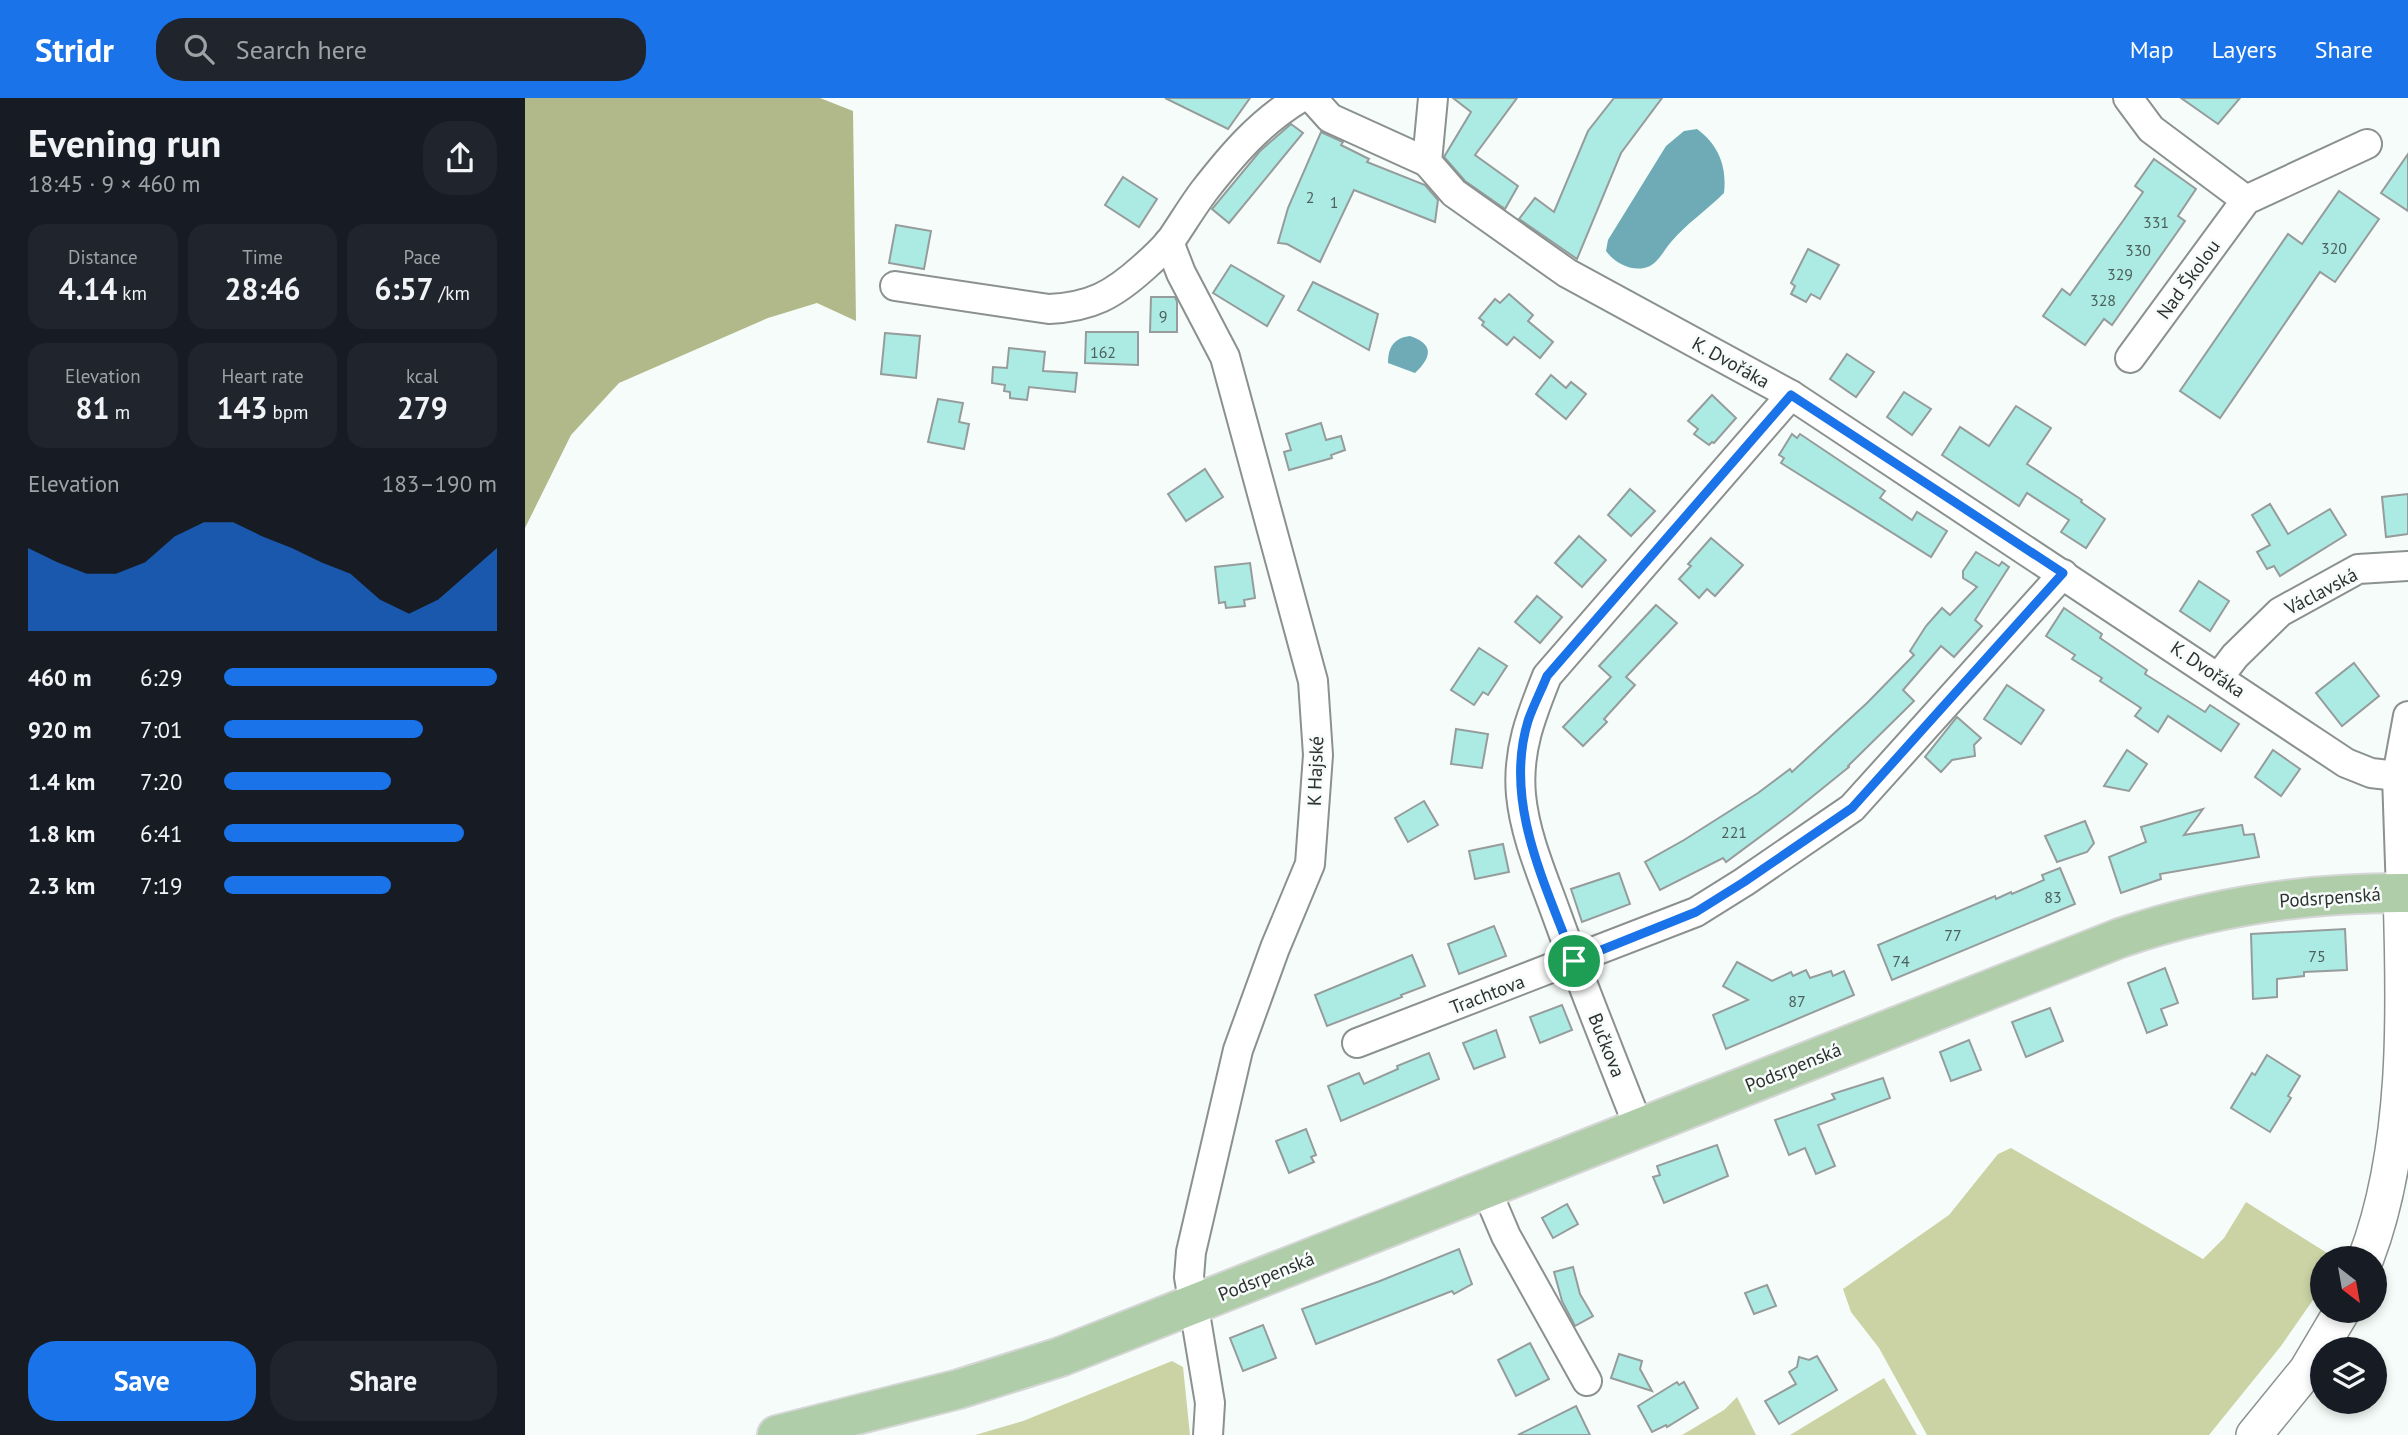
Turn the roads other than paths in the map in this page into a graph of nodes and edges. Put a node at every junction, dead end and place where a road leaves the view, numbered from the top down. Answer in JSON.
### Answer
{"nodes":[{"id":1,"x":1300,"y":98,"type":"edge"},
{"id":2,"x":1312,"y":98,"type":"edge"},
{"id":3,"x":1433,"y":98,"type":"edge"},
{"id":4,"x":2128,"y":98,"type":"edge"},
{"id":5,"x":2367,"y":144,"type":"dead end"},
{"id":6,"x":1427,"y":162,"type":"junction"},
{"id":7,"x":2246,"y":200,"type":"junction"},
{"id":8,"x":1169,"y":242,"type":"junction"},
{"id":9,"x":895,"y":286,"type":"dead end"},
{"id":10,"x":2130,"y":358,"type":"dead end"},
{"id":11,"x":1791,"y":395,"type":"junction"},
{"id":12,"x":2408,"y":566,"type":"edge"},
{"id":13,"x":2063,"y":573,"type":"junction"},
{"id":14,"x":2219,"y":677,"type":"junction"},
{"id":15,"x":2408,"y":716,"type":"edge"},
{"id":16,"x":2397,"y":776,"type":"junction"},
{"id":17,"x":2404,"y":893,"type":"edge"},
{"id":18,"x":1574,"y":961,"type":"junction"},
{"id":19,"x":1357,"y":1043,"type":"dead end"},
{"id":20,"x":1640,"y":1128,"type":"junction"},
{"id":21,"x":1486,"y":1189,"type":"junction"},
{"id":22,"x":2370,"y":1246,"type":"edge"},
{"id":23,"x":1194,"y":1305,"type":"junction"},
{"id":24,"x":2336,"y":1323,"type":"edge"},
{"id":25,"x":1587,"y":1381,"type":"dead end"},
{"id":26,"x":781,"y":1434,"type":"edge"},
{"id":27,"x":1208,"y":1435,"type":"edge"},
{"id":28,"x":2254,"y":1435,"type":"edge"}],
"edges":[{"from":1,"to":8,"type":"street"},
{"from":2,"to":6,"type":"street"},
{"from":3,"to":6,"type":"street"},
{"from":4,"to":7,"type":"street"},
{"from":5,"to":7,"type":"street","name":"Nad Školou"},
{"from":6,"to":11,"type":"street","name":"K. Dvořáka"},
{"from":7,"to":10,"type":"street","name":"Nad Školou"},
{"from":8,"to":9,"type":"street"},
{"from":8,"to":23,"type":"street","name":"K Hajské"},
{"from":11,"to":13,"type":"street","name":"K. Dvořáka"},
{"from":11,"to":18,"type":"street","name":"Bučkova"},
{"from":12,"to":14,"type":"street","name":"Václavská"},
{"from":13,"to":14,"type":"street","name":"K. Dvořáka"},
{"from":13,"to":18,"type":"street","name":"Trachtova"},
{"from":14,"to":16,"type":"street","name":"K. Dvořáka"},
{"from":15,"to":16,"type":"street"},
{"from":16,"to":17,"type":"street"},
{"from":17,"to":20,"type":"main road","name":"Podsrpenská"},
{"from":17,"to":22,"type":"street"},
{"from":18,"to":19,"type":"street","name":"Trachtova"},
{"from":18,"to":20,"type":"street","name":"Bučkova"},
{"from":20,"to":21,"type":"main road","name":"Podsrpenská"},
{"from":21,"to":23,"type":"main road","name":"Podsrpenská"},
{"from":21,"to":25,"type":"street"},
{"from":23,"to":26,"type":"main road","name":"Podsrpenská"},
{"from":23,"to":27,"type":"street","name":"K Hajské"},
{"from":24,"to":28,"type":"street"}]}
